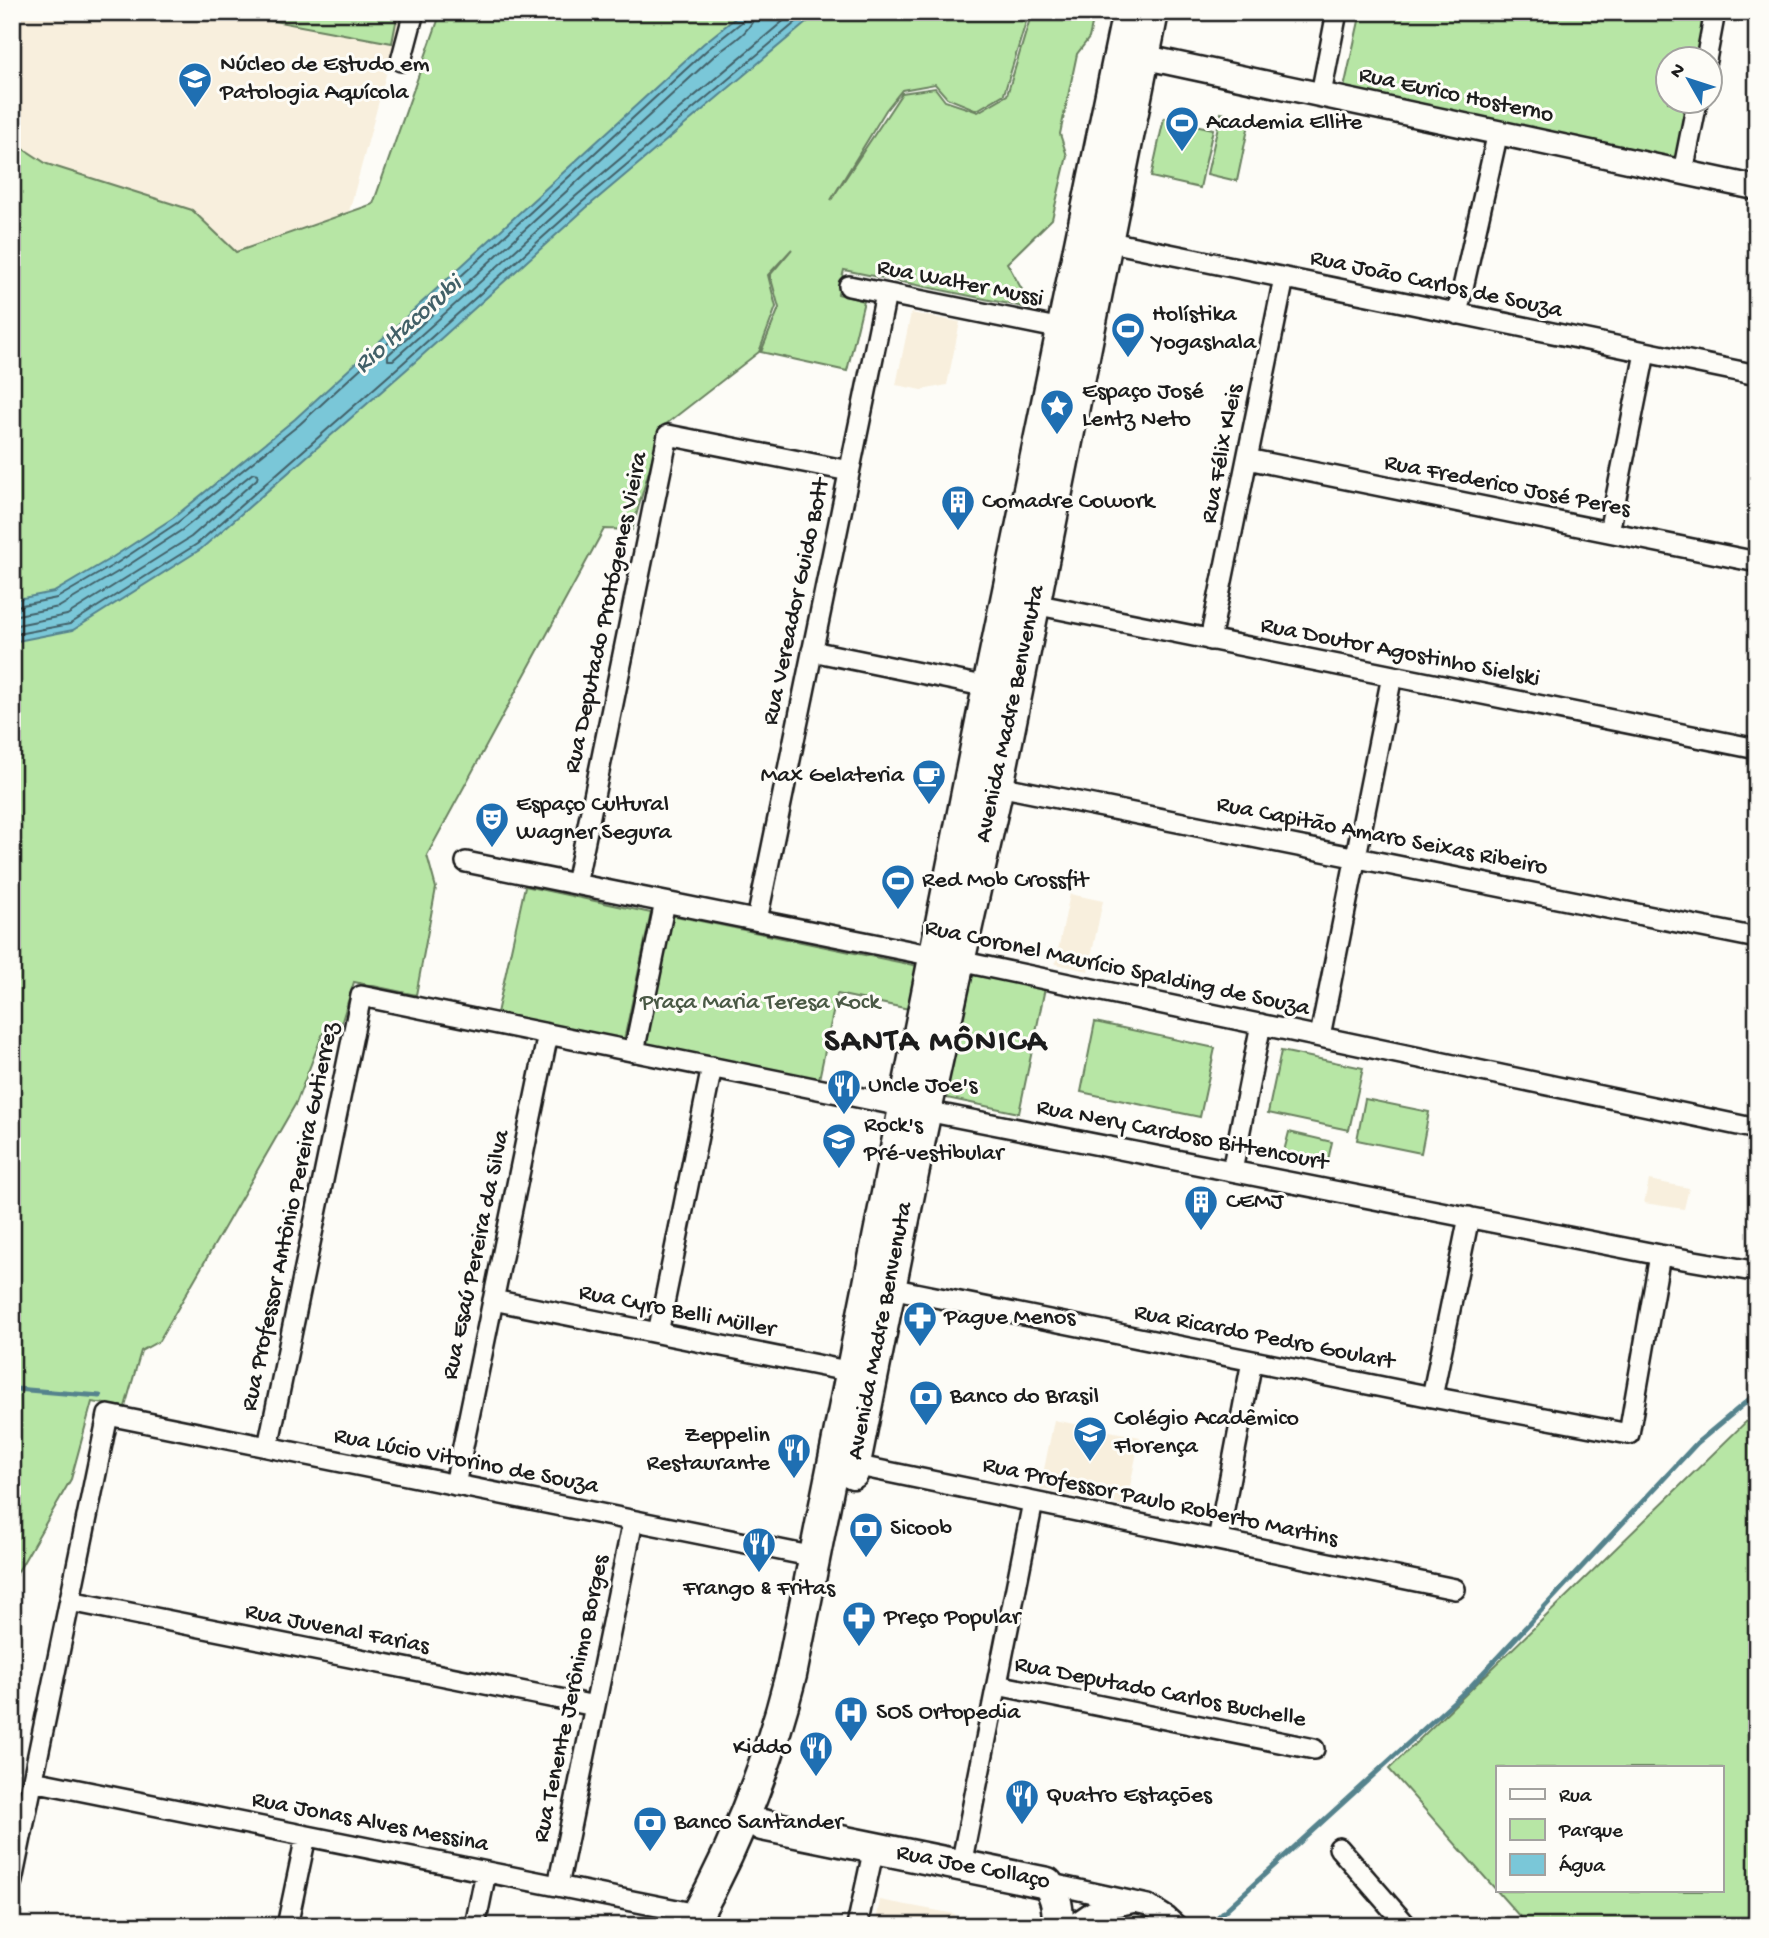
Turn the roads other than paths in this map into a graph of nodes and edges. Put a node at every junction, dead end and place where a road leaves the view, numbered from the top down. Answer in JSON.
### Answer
{"nodes":[{"id":1,"x":414,"y":12,"type":"edge"},
{"id":2,"x":1128,"y":12,"type":"edge"},
{"id":3,"x":1153,"y":12,"type":"edge"},
{"id":4,"x":1338,"y":12,"type":"edge"},
{"id":5,"x":1715,"y":12,"type":"edge"},
{"id":6,"x":1709,"y":46,"type":"edge"},
{"id":7,"x":1132,"y":53,"type":"junction"},
{"id":8,"x":401,"y":61,"type":"dead end"},
{"id":9,"x":1321,"y":94,"type":"junction"},
{"id":10,"x":1694,"y":116,"type":"edge"},
{"id":11,"x":1498,"y":132,"type":"junction"},
{"id":12,"x":1684,"y":172,"type":"junction"},
{"id":13,"x":1757,"y":188,"type":"edge"},
{"id":14,"x":1094,"y":239,"type":"junction"},
{"id":15,"x":1284,"y":278,"type":"junction"},
{"id":16,"x":849,"y":286,"type":"dead end"},
{"id":17,"x":886,"y":294,"type":"junction"},
{"id":18,"x":1457,"y":314,"type":"junction"},
{"id":19,"x":1062,"y":329,"type":"junction"},
{"id":20,"x":1645,"y":352,"type":"junction"},
{"id":21,"x":1757,"y":376,"type":"edge"},
{"id":22,"x":1247,"y":459,"type":"junction"},
{"id":23,"x":849,"y":471,"type":"junction"},
{"id":24,"x":1609,"y":532,"type":"junction"},
{"id":25,"x":1757,"y":562,"type":"edge"},
{"id":26,"x":1034,"y":604,"type":"junction"},
{"id":27,"x":1210,"y":640,"type":"junction"},
{"id":28,"x":812,"y":651,"type":"junction"},
{"id":29,"x":1392,"y":676,"type":"junction"},
{"id":30,"x":988,"y":687,"type":"junction"},
{"id":31,"x":1757,"y":749,"type":"edge"},
{"id":32,"x":998,"y":786,"type":"junction"},
{"id":33,"x":1356,"y":857,"type":"junction"},
{"id":34,"x":466,"y":862,"type":"dead end"},
{"id":35,"x":576,"y":884,"type":"junction"},
{"id":36,"x":665,"y":902,"type":"junction"},
{"id":37,"x":757,"y":920,"type":"junction"},
{"id":38,"x":1757,"y":938,"type":"edge"},
{"id":39,"x":947,"y":959,"type":"junction"},
{"id":40,"x":361,"y":996,"type":"joint"},
{"id":41,"x":1261,"y":1024,"type":"junction"},
{"id":42,"x":548,"y":1034,"type":"junction"},
{"id":43,"x":1320,"y":1036,"type":"junction"},
{"id":44,"x":634,"y":1052,"type":"junction"},
{"id":45,"x":712,"y":1067,"type":"junction"},
{"id":46,"x":915,"y":1108,"type":"junction"},
{"id":47,"x":1757,"y":1129,"type":"edge"},
{"id":48,"x":1232,"y":1171,"type":"junction"},
{"id":49,"x":1469,"y":1217,"type":"junction"},
{"id":50,"x":1660,"y":1255,"type":"junction"},
{"id":51,"x":1746,"y":1270,"type":"dead end"},
{"id":52,"x":890,"y":1288,"type":"junction"},
{"id":53,"x":493,"y":1300,"type":"junction"},
{"id":54,"x":658,"y":1333,"type":"junction"},
{"id":55,"x":1252,"y":1361,"type":"junction"},
{"id":56,"x":852,"y":1372,"type":"junction"},
{"id":57,"x":1432,"y":1397,"type":"junction"},
{"id":58,"x":268,"y":1447,"type":"junction"},
{"id":59,"x":854,"y":1465,"type":"junction"},
{"id":60,"x":455,"y":1485,"type":"junction"},
{"id":61,"x":1033,"y":1502,"type":"junction"},
{"id":62,"x":633,"y":1521,"type":"junction"},
{"id":63,"x":1218,"y":1540,"type":"junction"},
{"id":64,"x":815,"y":1557,"type":"junction"},
{"id":65,"x":1455,"y":1589,"type":"dead end"},
{"id":66,"x":70,"y":1601,"type":"junction"},
{"id":67,"x":998,"y":1685,"type":"junction"},
{"id":68,"x":595,"y":1706,"type":"junction"},
{"id":69,"x":1314,"y":1749,"type":"dead end"},
{"id":70,"x":33,"y":1781,"type":"junction"},
{"id":71,"x":762,"y":1825,"type":"junction"},
{"id":72,"x":306,"y":1836,"type":"junction"},
{"id":73,"x":874,"y":1847,"type":"junction"},
{"id":74,"x":1339,"y":1848,"type":"dead end"},
{"id":75,"x":961,"y":1865,"type":"junction"},
{"id":76,"x":486,"y":1872,"type":"junction"},
{"id":77,"x":12,"y":1881,"type":"edge"},
{"id":78,"x":1047,"y":1883,"type":"junction"},
{"id":79,"x":558,"y":1886,"type":"junction"},
{"id":80,"x":712,"y":1888,"type":"junction"},
{"id":81,"x":1135,"y":1902,"type":"junction"},
{"id":82,"x":694,"y":1920,"type":"edge"},
{"id":83,"x":288,"y":1926,"type":"edge"},
{"id":84,"x":475,"y":1926,"type":"edge"},
{"id":85,"x":857,"y":1926,"type":"edge"},
{"id":86,"x":1058,"y":1926,"type":"edge"},
{"id":87,"x":1071,"y":1926,"type":"edge"},
{"id":88,"x":1177,"y":1926,"type":"edge"},
{"id":89,"x":1407,"y":1926,"type":"edge"}],
"edges":[{"from":1,"to":8,"type":"street"},
{"from":2,"to":7,"type":"main road","name":"Avenida Madre Benvenuta"},
{"from":3,"to":7,"type":"main road","name":"Avenida Madre Benvenuta"},
{"from":4,"to":9,"type":"street"},
{"from":5,"to":6,"type":"street"},
{"from":7,"to":9,"type":"street","name":"Rua Eurico Hosterno"},
{"from":7,"to":14,"type":"main road","name":"Avenida Madre Benvenuta"},
{"from":9,"to":11,"type":"street","name":"Rua Eurico Hosterno"},
{"from":10,"to":12,"type":"street"},
{"from":11,"to":12,"type":"street","name":"Rua Eurico Hosterno"},
{"from":11,"to":18,"type":"street"},
{"from":12,"to":13,"type":"street","name":"Rua Eurico Hosterno"},
{"from":14,"to":15,"type":"street","name":"Rua João Carlos de Souza"},
{"from":14,"to":19,"type":"main road","name":"Avenida Madre Benvenuta"},
{"from":14,"to":26,"type":"main road","name":"Avenida Madre Benvenuta"},
{"from":15,"to":18,"type":"street","name":"Rua João Carlos de Souza"},
{"from":15,"to":22,"type":"street","name":"Rua Félix Kleis"},
{"from":16,"to":17,"type":"street","name":"Rua Walter Mussi"},
{"from":17,"to":19,"type":"street","name":"Rua Walter Mussi"},
{"from":17,"to":23,"type":"street","name":"Rua Vereador Guido Bott"},
{"from":18,"to":20,"type":"street","name":"Rua João Carlos de Souza"},
{"from":19,"to":30,"type":"main road","name":"Avenida Madre Benvenuta"},
{"from":20,"to":21,"type":"street","name":"Rua João Carlos de Souza"},
{"from":20,"to":24,"type":"street"},
{"from":22,"to":24,"type":"street","name":"Rua Frederico José Peres"},
{"from":22,"to":27,"type":"street","name":"Rua Félix Kleis"},
{"from":23,"to":28,"type":"street","name":"Rua Vereador Guido Bott"},
{"from":23,"to":35,"type":"street","name":"Rua Deputado Protógenes Vieira"},
{"from":24,"to":25,"type":"street","name":"Rua Frederico José Peres"},
{"from":26,"to":27,"type":"street","name":"Rua Doutor Agostinho Sielski"},
{"from":26,"to":32,"type":"main road","name":"Avenida Madre Benvenuta"},
{"from":27,"to":29,"type":"street","name":"Rua Doutor Agostinho Sielski"},
{"from":28,"to":30,"type":"street"},
{"from":28,"to":37,"type":"street","name":"Rua Vereador Guido Bott"},
{"from":29,"to":31,"type":"street","name":"Rua Doutor Agostinho Sielski"},
{"from":29,"to":33,"type":"street"},
{"from":30,"to":39,"type":"main road","name":"Avenida Madre Benvenuta"},
{"from":32,"to":33,"type":"street","name":"Rua Capitão Amaro Seixas Ribeiro"},
{"from":32,"to":39,"type":"main road","name":"Avenida Madre Benvenuta"},
{"from":33,"to":38,"type":"street","name":"Rua Capitão Amaro Seixas Ribeiro"},
{"from":33,"to":43,"type":"street"},
{"from":34,"to":35,"type":"street","name":"Rua Coronel Maurício Spalding de Souza"},
{"from":35,"to":36,"type":"street","name":"Rua Coronel Maurício Spalding de Souza"},
{"from":36,"to":37,"type":"street","name":"Rua Coronel Maurício Spalding de Souza"},
{"from":36,"to":44,"type":"street"},
{"from":37,"to":39,"type":"street","name":"Rua Coronel Maurício Spalding de Souza"},
{"from":39,"to":41,"type":"street","name":"Rua Coronel Maurício Spalding de Souza"},
{"from":39,"to":46,"type":"main road","name":"Avenida Madre Benvenuta"},
{"from":40,"to":42,"type":"street","name":"Rua Nery Cardoso Bittencourt"},
{"from":40,"to":58,"type":"street","name":"Rua Professor Antônio Pereira Gutierrez"},
{"from":41,"to":43,"type":"street","name":"Rua Coronel Maurício Spalding de Souza"},
{"from":41,"to":48,"type":"street"},
{"from":42,"to":44,"type":"street","name":"Rua Nery Cardoso Bittencourt"},
{"from":42,"to":53,"type":"street","name":"Rua Esaú Pereira da Silva"},
{"from":43,"to":47,"type":"street","name":"Rua Coronel Maurício Spalding de Souza"},
{"from":44,"to":45,"type":"street","name":"Rua Nery Cardoso Bittencourt"},
{"from":45,"to":46,"type":"street","name":"Rua Nery Cardoso Bittencourt"},
{"from":45,"to":54,"type":"street"},
{"from":46,"to":48,"type":"street","name":"Rua Nery Cardoso Bittencourt"},
{"from":46,"to":52,"type":"main road","name":"Avenida Madre Benvenuta"},
{"from":46,"to":56,"type":"main road","name":"Avenida Madre Benvenuta"},
{"from":48,"to":49,"type":"street","name":"Rua Nery Cardoso Bittencourt"},
{"from":49,"to":50,"type":"street","name":"Rua Nery Cardoso Bittencourt"},
{"from":49,"to":57,"type":"street"},
{"from":50,"to":51,"type":"street","name":"Rua Nery Cardoso Bittencourt"},
{"from":50,"to":57,"type":"street","name":"Rua Ricardo Pedro Goulart"},
{"from":52,"to":55,"type":"street","name":"Rua Ricardo Pedro Goulart"},
{"from":52,"to":59,"type":"main road","name":"Avenida Madre Benvenuta"},
{"from":53,"to":54,"type":"street","name":"Rua Cyro Belli Müller"},
{"from":53,"to":60,"type":"street","name":"Rua Esaú Pereira da Silva"},
{"from":54,"to":56,"type":"street","name":"Rua Cyro Belli Müller"},
{"from":55,"to":57,"type":"street","name":"Rua Ricardo Pedro Goulart"},
{"from":55,"to":63,"type":"street"},
{"from":56,"to":64,"type":"main road","name":"Avenida Madre Benvenuta"},
{"from":58,"to":60,"type":"street","name":"Rua Lúcio Vitorino de Souza"},
{"from":58,"to":66,"type":"street","name":"Rua Lúcio Vitorino de Souza"},
{"from":59,"to":61,"type":"street","name":"Rua Professor Paulo Roberto Martins"},
{"from":59,"to":71,"type":"main road","name":"Avenida Madre Benvenuta"},
{"from":60,"to":62,"type":"street","name":"Rua Lúcio Vitorino de Souza"},
{"from":61,"to":63,"type":"street","name":"Rua Professor Paulo Roberto Martins"},
{"from":61,"to":67,"type":"street"},
{"from":62,"to":64,"type":"street","name":"Rua Lúcio Vitorino de Souza"},
{"from":62,"to":68,"type":"street","name":"Rua Tenente Jerônimo Borges"},
{"from":63,"to":65,"type":"street","name":"Rua Professor Paulo Roberto Martins"},
{"from":64,"to":80,"type":"main road","name":"Avenida Madre Benvenuta"},
{"from":66,"to":68,"type":"street","name":"Rua Juvenal Farias"},
{"from":66,"to":70,"type":"street"},
{"from":67,"to":69,"type":"street","name":"Rua Deputado Carlos Buchelle"},
{"from":67,"to":75,"type":"street"},
{"from":68,"to":79,"type":"street","name":"Rua Tenente Jerônimo Borges"},
{"from":70,"to":72,"type":"street","name":"Rua Jonas Alves Messina"},
{"from":70,"to":77,"type":"street"},
{"from":71,"to":73,"type":"main road","name":"Rua Joe Collaço"},
{"from":71,"to":80,"type":"main road","name":"Avenida Madre Benvenuta"},
{"from":72,"to":76,"type":"street","name":"Rua Jonas Alves Messina"},
{"from":72,"to":83,"type":"street"},
{"from":73,"to":75,"type":"main road","name":"Rua Joe Collaço"},
{"from":73,"to":85,"type":"street"},
{"from":74,"to":89,"type":"street"},
{"from":75,"to":78,"type":"main road","name":"Rua Joe Collaço"},
{"from":76,"to":79,"type":"street","name":"Rua Jonas Alves Messina"},
{"from":76,"to":84,"type":"street"},
{"from":78,"to":81,"type":"street","name":"Rua Joe Collaço"},
{"from":78,"to":86,"type":"main road"},
{"from":79,"to":82,"type":"street","name":"Rua Jonas Alves Messina"},
{"from":80,"to":82,"type":"main road","name":"Avenida Madre Benvenuta"},
{"from":81,"to":87,"type":"street"},
{"from":81,"to":88,"type":"street","name":"Rua Joe Collaço"}]}
